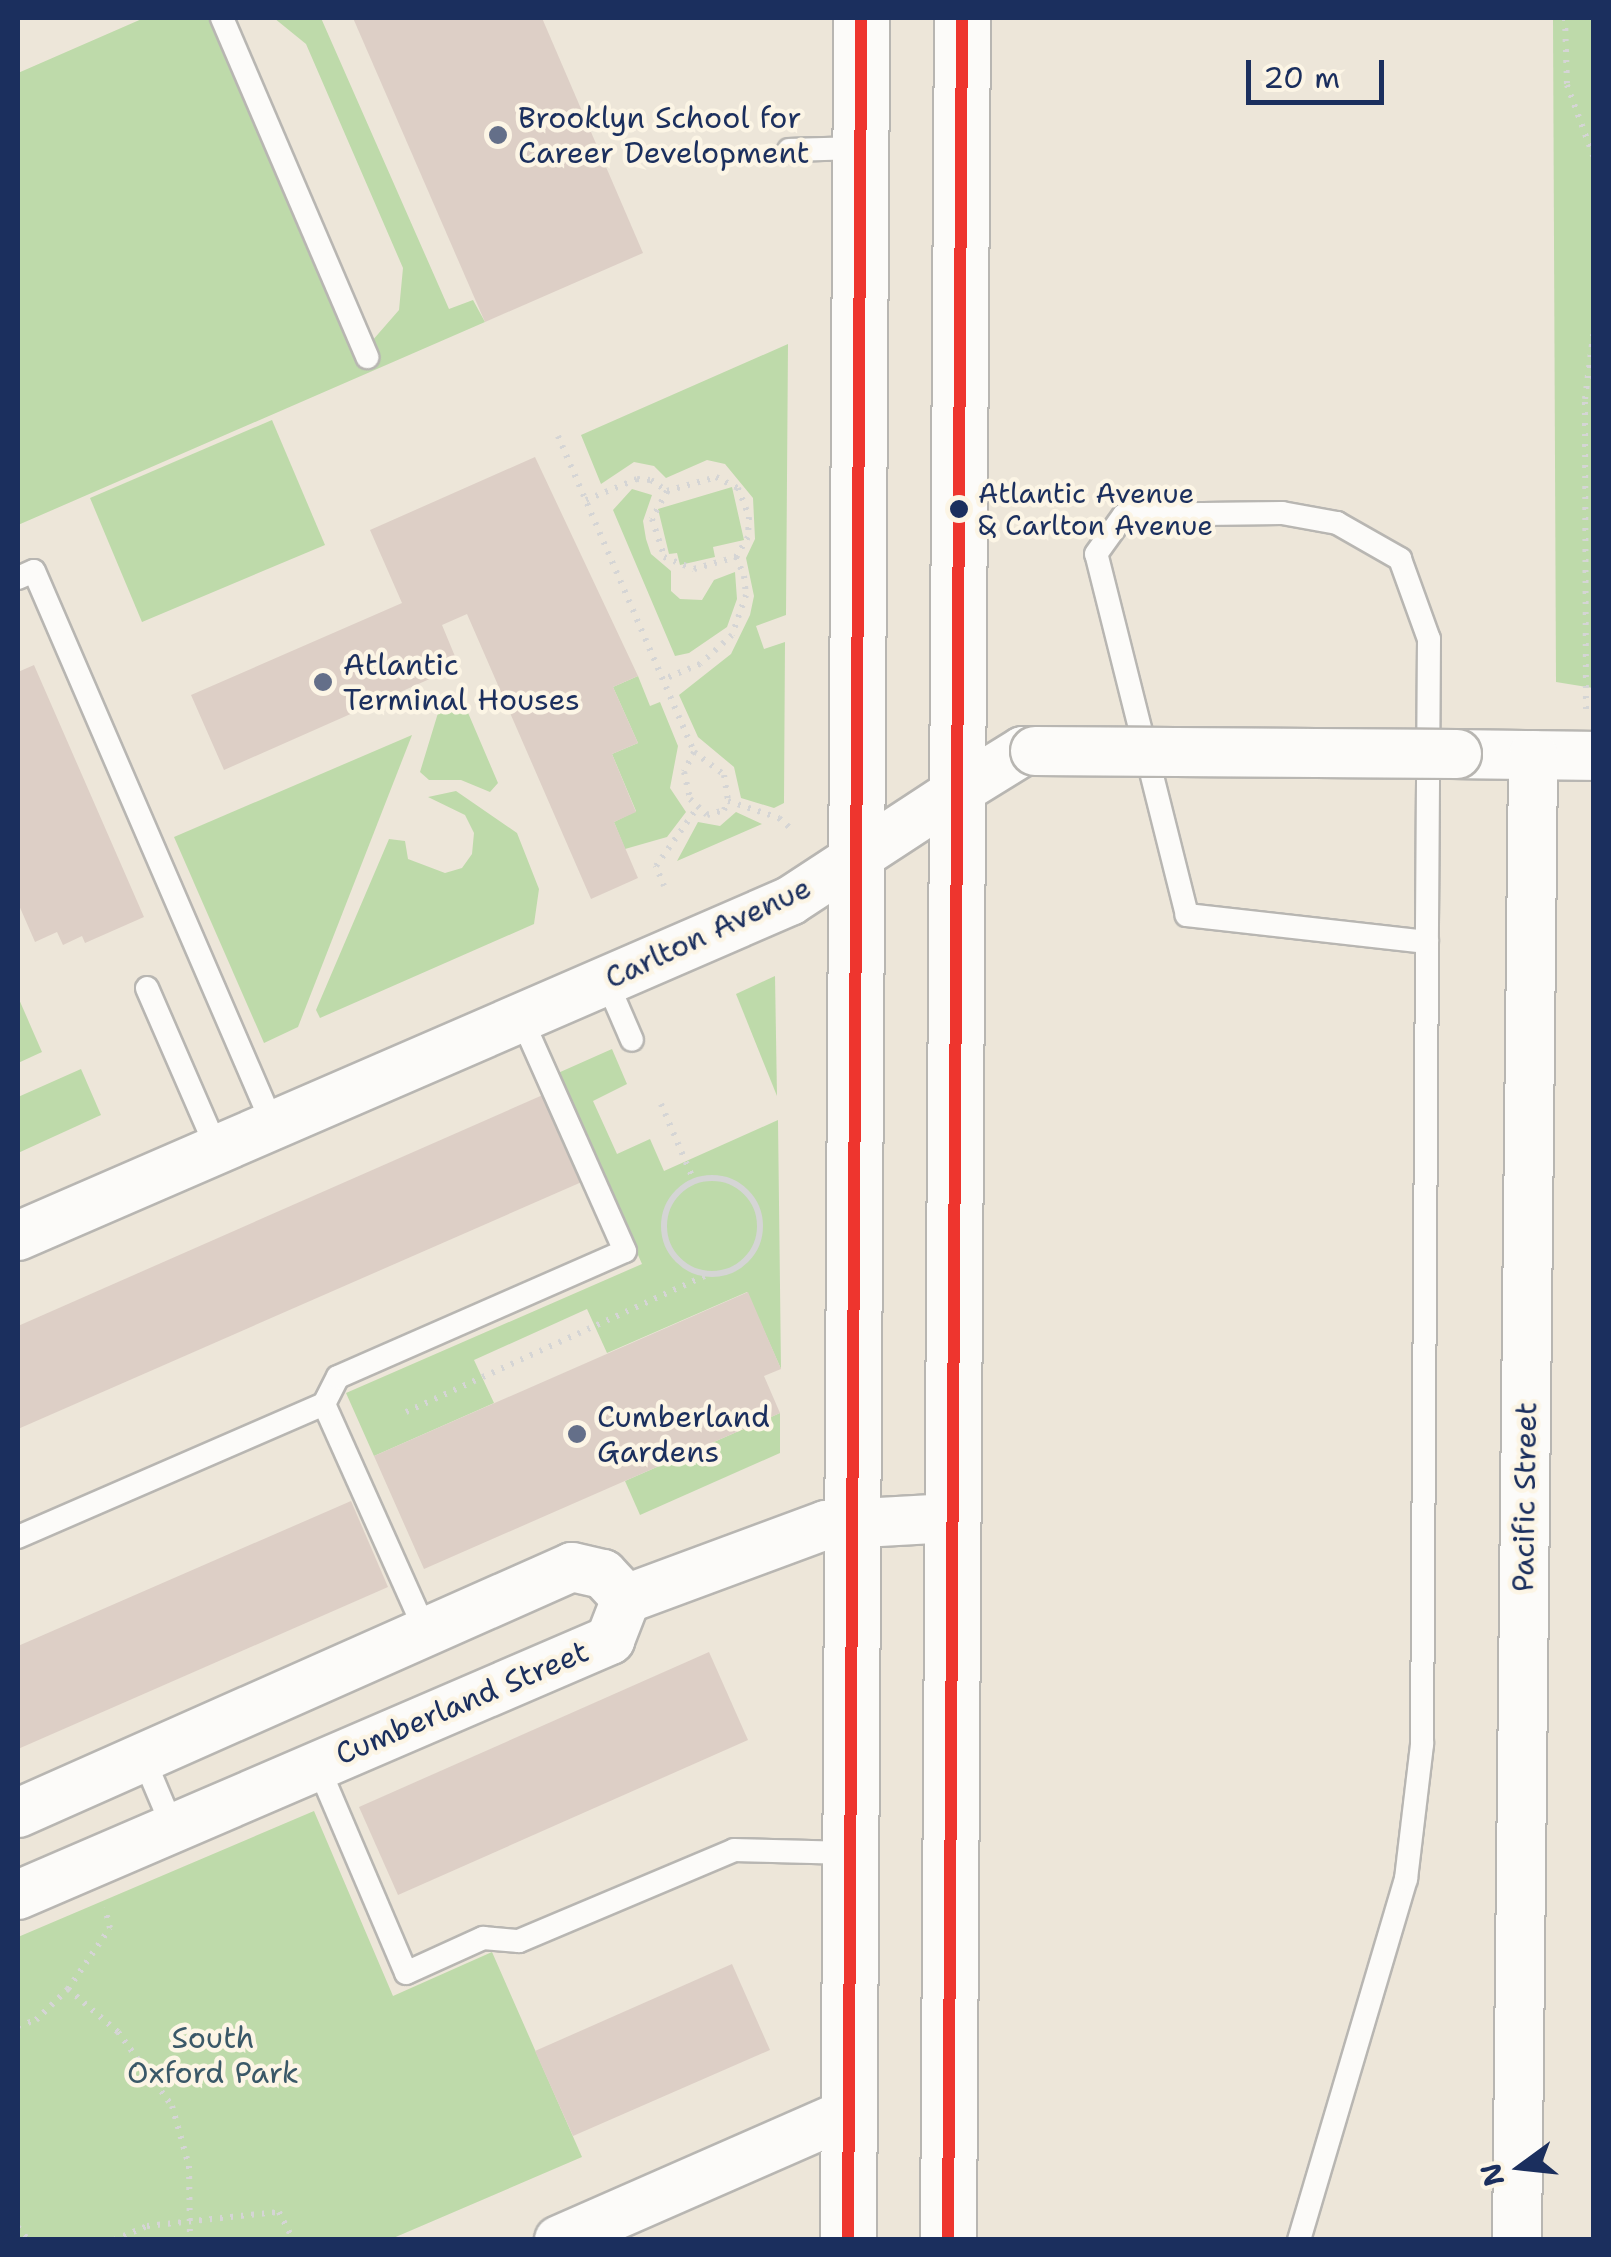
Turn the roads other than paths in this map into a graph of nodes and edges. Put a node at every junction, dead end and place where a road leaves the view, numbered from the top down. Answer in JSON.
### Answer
{"nodes":[{"id":1,"x":222,"y":18,"type":"edge"},
{"id":2,"x":860,"y":18,"type":"edge"},
{"id":3,"x":962,"y":18,"type":"edge"},
{"id":4,"x":859,"y":148,"type":"junction"},
{"id":5,"x":789,"y":150,"type":"dead end"},
{"id":6,"x":368,"y":356,"type":"dead end"},
{"id":7,"x":18,"y":578,"type":"edge"},
{"id":8,"x":1533,"y":755,"type":"junction"},
{"id":9,"x":1594,"y":756,"type":"edge"},
{"id":10,"x":955,"y":793,"type":"junction"},
{"id":11,"x":855,"y":860,"type":"junction"},
{"id":12,"x":1427,"y":942,"type":"junction"},
{"id":13,"x":606,"y":980,"type":"junction"},
{"id":14,"x":147,"y":988,"type":"dead end"},
{"id":15,"x":521,"y":1018,"type":"junction"},
{"id":16,"x":632,"y":1040,"type":"dead end"},
{"id":17,"x":273,"y":1125,"type":"junction"},
{"id":18,"x":217,"y":1149,"type":"junction"},
{"id":19,"x":18,"y":1236,"type":"edge"},
{"id":20,"x":324,"y":1404,"type":"junction"},
{"id":21,"x":952,"y":1518,"type":"junction"},
{"id":22,"x":852,"y":1520,"type":"junction"},
{"id":23,"x":18,"y":1537,"type":"edge"},
{"id":24,"x":626,"y":1599,"type":"junction"},
{"id":25,"x":426,"y":1632,"type":"junction"},
{"id":26,"x":143,"y":1757,"type":"junction"},
{"id":27,"x":317,"y":1764,"type":"junction"},
{"id":28,"x":18,"y":1813,"type":"edge"},
{"id":29,"x":173,"y":1828,"type":"junction"},
{"id":30,"x":850,"y":1853,"type":"junction"},
{"id":31,"x":18,"y":1895,"type":"edge"},
{"id":32,"x":849,"y":2112,"type":"junction"},
{"id":33,"x":559,"y":2240,"type":"edge"},
{"id":34,"x":848,"y":2240,"type":"edge"},
{"id":35,"x":948,"y":2240,"type":"edge"},
{"id":36,"x":1299,"y":2240,"type":"edge"},
{"id":37,"x":1516,"y":2240,"type":"edge"}],
"edges":[{"from":1,"to":6,"type":"lane"},
{"from":2,"to":4,"type":"main road"},
{"from":3,"to":10,"type":"main road"},
{"from":4,"to":5,"type":"lane"},
{"from":4,"to":11,"type":"main road"},
{"from":7,"to":17,"type":"lane"},
{"from":8,"to":9,"type":"street","name":"Carlton Avenue"},
{"from":8,"to":10,"type":"street","name":"Carlton Avenue","bridge":true},
{"from":8,"to":37,"type":"street","name":"Pacific Street"},
{"from":10,"to":11,"type":"street","name":"Carlton Avenue"},
{"from":10,"to":21,"type":"main road"},
{"from":11,"to":13,"type":"street","name":"Carlton Avenue"},
{"from":11,"to":22,"type":"main road"},
{"from":12,"to":12,"type":"lane"},
{"from":12,"to":36,"type":"lane"},
{"from":13,"to":15,"type":"street","name":"Carlton Avenue"},
{"from":13,"to":16,"type":"lane"},
{"from":14,"to":18,"type":"lane"},
{"from":15,"to":17,"type":"street","name":"Carlton Avenue"},
{"from":15,"to":20,"type":"lane"},
{"from":17,"to":18,"type":"street","name":"Carlton Avenue"},
{"from":18,"to":19,"type":"street","name":"Carlton Avenue"},
{"from":20,"to":23,"type":"lane"},
{"from":20,"to":25,"type":"lane"},
{"from":21,"to":22,"type":"street"},
{"from":21,"to":35,"type":"main road"},
{"from":22,"to":24,"type":"street"},
{"from":22,"to":30,"type":"main road"},
{"from":24,"to":25,"type":"street"},
{"from":24,"to":27,"type":"street","name":"Cumberland Street"},
{"from":25,"to":26,"type":"street"},
{"from":26,"to":28,"type":"street"},
{"from":26,"to":29,"type":"lane"},
{"from":27,"to":29,"type":"street","name":"Cumberland Street"},
{"from":27,"to":30,"type":"lane"},
{"from":29,"to":31,"type":"street","name":"Cumberland Street"},
{"from":30,"to":32,"type":"main road"},
{"from":32,"to":33,"type":"street"},
{"from":32,"to":34,"type":"main road"}]}
